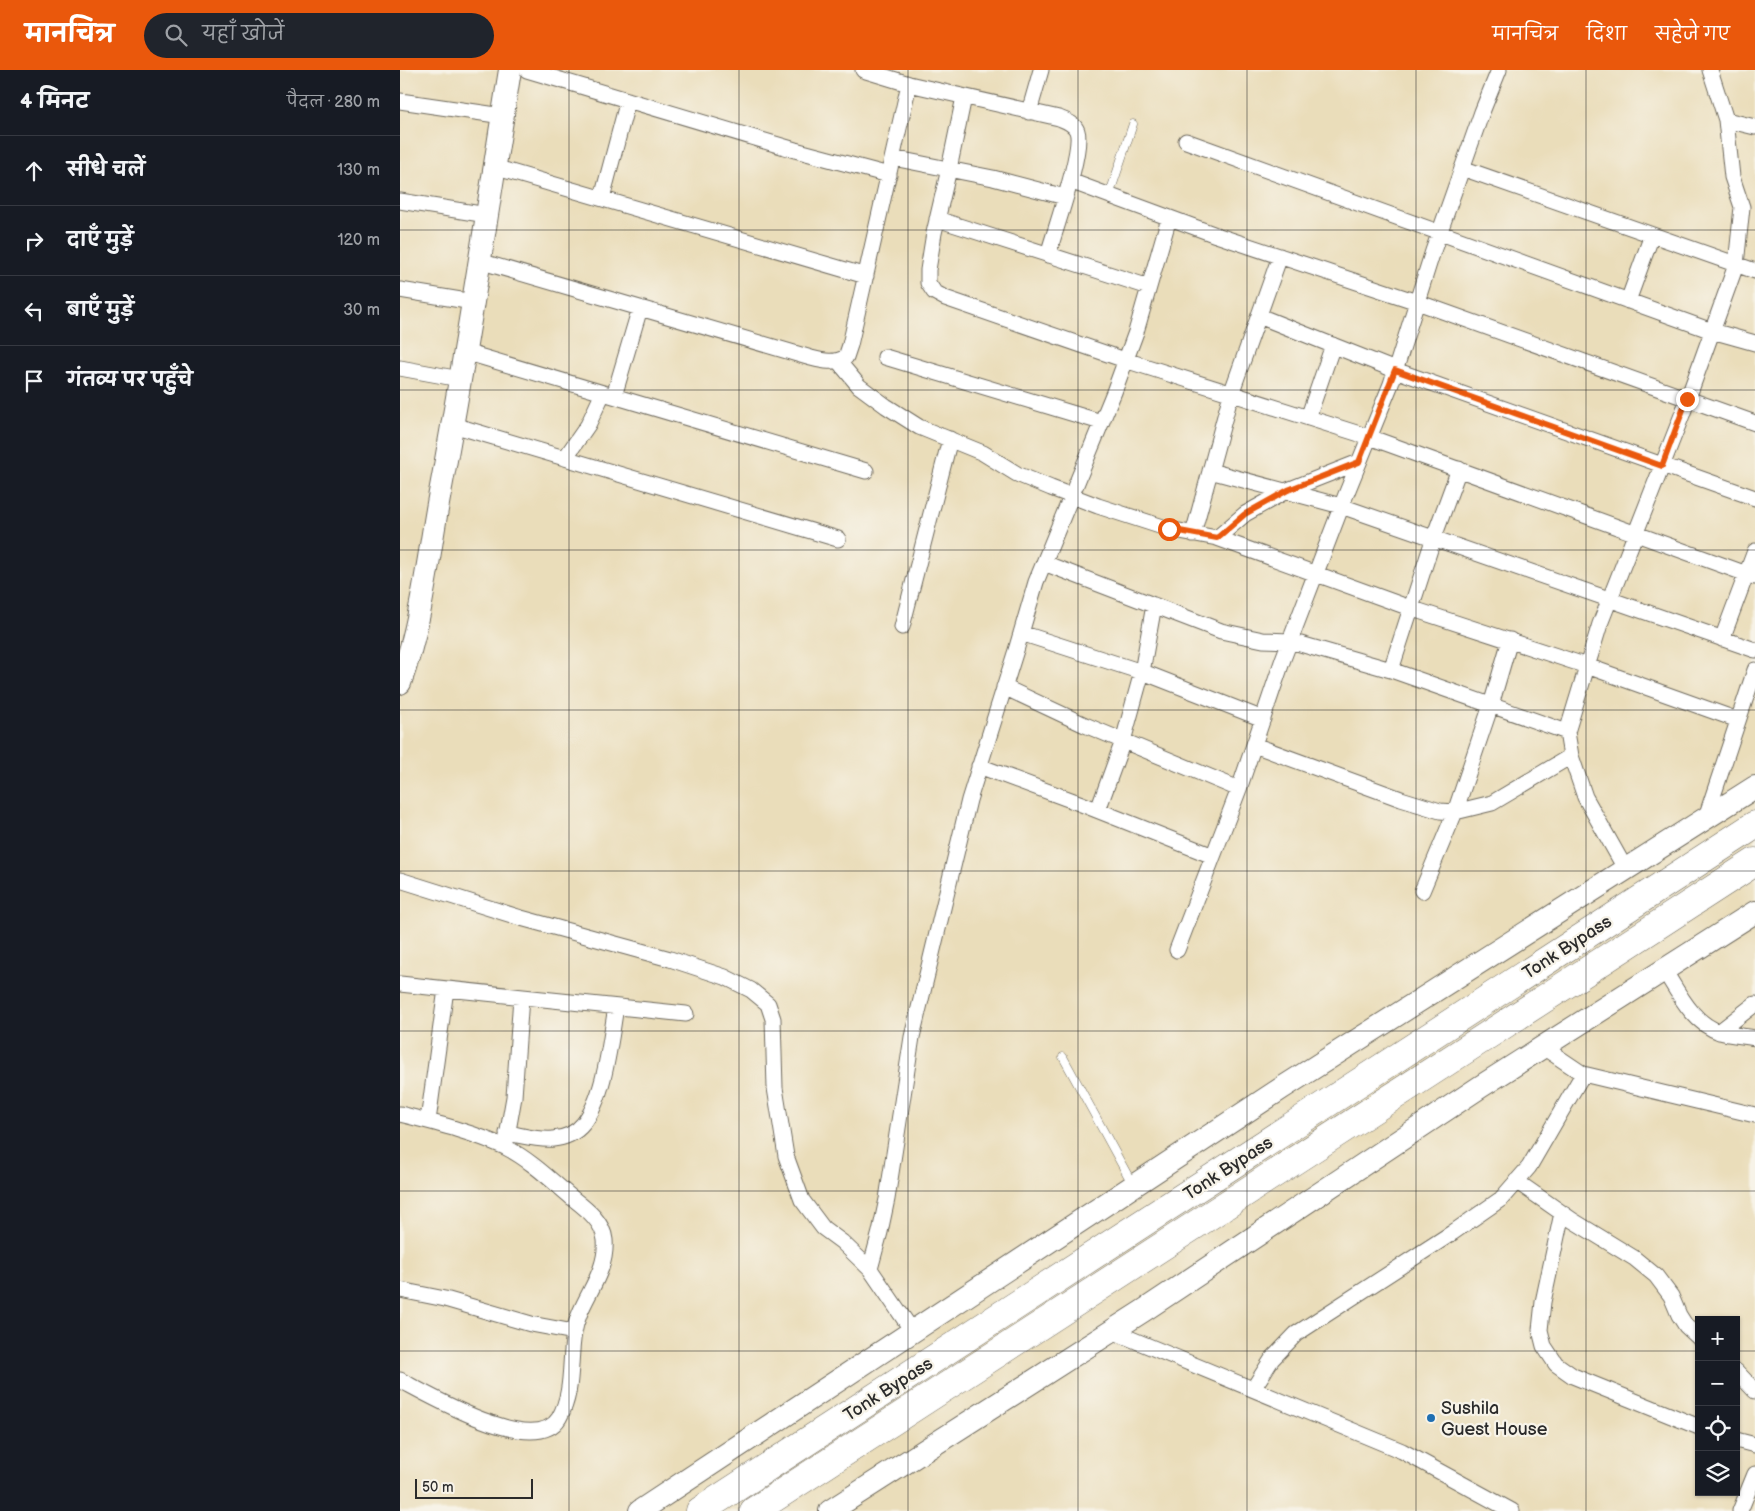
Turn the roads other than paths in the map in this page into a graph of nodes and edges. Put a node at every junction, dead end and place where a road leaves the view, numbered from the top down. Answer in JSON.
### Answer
{"nodes":[{"id":1,"x":510,"y":70,"type":"edge"},
{"id":2,"x":527,"y":70,"type":"edge"},
{"id":3,"x":862,"y":70,"type":"edge"},
{"id":4,"x":1040,"y":70,"type":"edge"},
{"id":5,"x":1498,"y":70,"type":"edge"},
{"id":6,"x":1710,"y":70,"type":"edge"},
{"id":7,"x":910,"y":84,"type":"junction"},
{"id":8,"x":964,"y":96,"type":"junction"},
{"id":9,"x":628,"y":100,"type":"junction"},
{"id":10,"x":400,"y":101,"type":"edge"},
{"id":11,"x":1029,"y":112,"type":"junction"},
{"id":12,"x":503,"y":116,"type":"junction"},
{"id":13,"x":1726,"y":120,"type":"junction"},
{"id":14,"x":1133,"y":124,"type":"dead end"},
{"id":15,"x":1755,"y":127,"type":"edge"},
{"id":16,"x":1186,"y":142,"type":"dead end"},
{"id":17,"x":893,"y":158,"type":"junction"},
{"id":18,"x":494,"y":167,"type":"junction"},
{"id":19,"x":1462,"y":168,"type":"junction"},
{"id":20,"x":949,"y":169,"type":"junction"},
{"id":21,"x":889,"y":175,"type":"junction"},
{"id":22,"x":1070,"y":181,"type":"junction"},
{"id":23,"x":1109,"y":196,"type":"junction"},
{"id":24,"x":1065,"y":197,"type":"junction"},
{"id":25,"x":602,"y":198,"type":"junction"},
{"id":26,"x":400,"y":201,"type":"edge"},
{"id":27,"x":1749,"y":208,"type":"edge"},
{"id":28,"x":486,"y":215,"type":"junction"},
{"id":29,"x":1169,"y":218,"type":"junction"},
{"id":30,"x":937,"y":219,"type":"junction"},
{"id":31,"x":1440,"y":233,"type":"junction"},
{"id":32,"x":1652,"y":235,"type":"junction"},
{"id":33,"x":1048,"y":255,"type":"junction"},
{"id":34,"x":1280,"y":256,"type":"junction"},
{"id":35,"x":479,"y":262,"type":"junction"},
{"id":36,"x":1736,"y":265,"type":"junction"},
{"id":37,"x":1755,"y":272,"type":"edge"},
{"id":38,"x":866,"y":276,"type":"junction"},
{"id":39,"x":1149,"y":287,"type":"junction"},
{"id":40,"x":400,"y":290,"type":"edge"},
{"id":41,"x":1628,"y":301,"type":"junction"},
{"id":42,"x":473,"y":302,"type":"junction"},
{"id":43,"x":1417,"y":302,"type":"junction"},
{"id":44,"x":640,"y":308,"type":"junction"},
{"id":45,"x":1258,"y":316,"type":"junction"},
{"id":46,"x":1712,"y":331,"type":"junction"},
{"id":47,"x":1755,"y":343,"type":"edge"},
{"id":48,"x":1333,"y":346,"type":"junction"},
{"id":49,"x":465,"y":352,"type":"junction"},
{"id":50,"x":885,"y":357,"type":"dead end"},
{"id":51,"x":1125,"y":360,"type":"junction"},
{"id":52,"x":839,"y":362,"type":"junction"},
{"id":53,"x":400,"y":368,"type":"edge"},
{"id":54,"x":1395,"y":370,"type":"junction"},
{"id":55,"x":460,"y":379,"type":"junction"},
{"id":56,"x":609,"y":394,"type":"junction"},
{"id":57,"x":1231,"y":394,"type":"junction"},
{"id":58,"x":1687,"y":399,"type":"junction"},
{"id":59,"x":1308,"y":418,"type":"junction"},
{"id":60,"x":1101,"y":422,"type":"junction"},
{"id":61,"x":1755,"y":423,"type":"edge"},
{"id":62,"x":453,"y":425,"type":"junction"},
{"id":63,"x":1369,"y":437,"type":"junction"},
{"id":64,"x":950,"y":439,"type":"junction"},
{"id":65,"x":565,"y":458,"type":"junction"},
{"id":66,"x":1359,"y":462,"type":"junction"},
{"id":67,"x":1662,"y":466,"type":"junction"},
{"id":68,"x":1210,"y":470,"type":"junction"},
{"id":69,"x":1459,"y":470,"type":"junction"},
{"id":70,"x":866,"y":471,"type":"dead end"},
{"id":71,"x":1288,"y":490,"type":"junction"},
{"id":72,"x":1071,"y":496,"type":"junction"},
{"id":73,"x":1755,"y":498,"type":"edge"},
{"id":74,"x":1342,"y":506,"type":"junction"},
{"id":75,"x":1635,"y":533,"type":"junction"},
{"id":76,"x":1193,"y":534,"type":"junction"},
{"id":77,"x":1434,"y":537,"type":"junction"},
{"id":78,"x":1217,"y":538,"type":"junction"},
{"id":79,"x":838,"y":539,"type":"dead end"},
{"id":80,"x":1755,"y":551,"type":"edge"},
{"id":81,"x":1044,"y":563,"type":"junction"},
{"id":82,"x":1316,"y":573,"type":"junction"},
{"id":83,"x":1751,"y":575,"type":"edge"},
{"id":84,"x":1610,"y":600,"type":"junction"},
{"id":85,"x":1154,"y":604,"type":"junction"},
{"id":86,"x":1410,"y":608,"type":"junction"},
{"id":87,"x":902,"y":627,"type":"dead end"},
{"id":88,"x":1021,"y":633,"type":"junction"},
{"id":89,"x":1722,"y":639,"type":"junction"},
{"id":90,"x":405,"y":640,"type":"edge"},
{"id":91,"x":1510,"y":640,"type":"junction"},
{"id":92,"x":1290,"y":642,"type":"junction"},
{"id":93,"x":1755,"y":650,"type":"edge"},
{"id":94,"x":1587,"y":666,"type":"junction"},
{"id":95,"x":1391,"y":670,"type":"junction"},
{"id":96,"x":1755,"y":670,"type":"edge"},
{"id":97,"x":1142,"y":672,"type":"junction"},
{"id":98,"x":400,"y":683,"type":"edge"},
{"id":99,"x":1004,"y":687,"type":"junction"},
{"id":100,"x":1491,"y":705,"type":"junction"},
{"id":101,"x":1263,"y":719,"type":"junction"},
{"id":102,"x":1738,"y":720,"type":"junction"},
{"id":103,"x":1567,"y":732,"type":"junction"},
{"id":104,"x":1123,"y":740,"type":"junction"},
{"id":105,"x":1254,"y":745,"type":"junction"},
{"id":106,"x":1571,"y":756,"type":"junction"},
{"id":107,"x":979,"y":766,"type":"junction"},
{"id":108,"x":1755,"y":787,"type":"edge"},
{"id":109,"x":1240,"y":789,"type":"junction"},
{"id":110,"x":1098,"y":810,"type":"junction"},
{"id":111,"x":1455,"y":812,"type":"junction"},
{"id":112,"x":1705,"y":820,"type":"junction"},
{"id":113,"x":1755,"y":825,"type":"edge"},
{"id":114,"x":1213,"y":856,"type":"junction"},
{"id":115,"x":1755,"y":862,"type":"edge"},
{"id":116,"x":1626,"y":870,"type":"junction"},
{"id":117,"x":400,"y":880,"type":"edge"},
{"id":118,"x":1422,"y":890,"type":"dead end"},
{"id":119,"x":1755,"y":912,"type":"edge"},
{"id":120,"x":1177,"y":950,"type":"dead end"},
{"id":121,"x":1664,"y":970,"type":"junction"},
{"id":122,"x":400,"y":984,"type":"edge"},
{"id":123,"x":446,"y":989,"type":"junction"},
{"id":124,"x":522,"y":997,"type":"junction"},
{"id":125,"x":1755,"y":1004,"type":"edge"},
{"id":126,"x":616,"y":1007,"type":"junction"},
{"id":127,"x":686,"y":1014,"type":"dead end"},
{"id":128,"x":1719,"y":1032,"type":"junction"},
{"id":129,"x":1755,"y":1038,"type":"edge"},
{"id":130,"x":1543,"y":1047,"type":"junction"},
{"id":131,"x":1063,"y":1057,"type":"dead end"},
{"id":132,"x":1583,"y":1074,"type":"junction"},
{"id":133,"x":400,"y":1114,"type":"edge"},
{"id":134,"x":1755,"y":1114,"type":"edge"},
{"id":135,"x":428,"y":1121,"type":"junction"},
{"id":136,"x":506,"y":1140,"type":"junction"},
{"id":137,"x":1516,"y":1181,"type":"junction"},
{"id":138,"x":1134,"y":1186,"type":"junction"},
{"id":139,"x":1562,"y":1212,"type":"junction"},
{"id":140,"x":870,"y":1268,"type":"junction"},
{"id":141,"x":400,"y":1290,"type":"edge"},
{"id":142,"x":1112,"y":1331,"type":"junction"},
{"id":143,"x":574,"y":1332,"type":"junction"},
{"id":144,"x":913,"y":1332,"type":"junction"},
{"id":145,"x":1695,"y":1334,"type":"edge"},
{"id":146,"x":1740,"y":1375,"type":"edge"},
{"id":147,"x":400,"y":1380,"type":"edge"},
{"id":148,"x":1253,"y":1389,"type":"junction"},
{"id":149,"x":1755,"y":1391,"type":"edge"},
{"id":150,"x":1695,"y":1425,"type":"edge"},
{"id":151,"x":1740,"y":1441,"type":"edge"},
{"id":152,"x":1755,"y":1444,"type":"edge"},
{"id":153,"x":1755,"y":1474,"type":"edge"},
{"id":154,"x":640,"y":1511,"type":"edge"},
{"id":155,"x":700,"y":1511,"type":"edge"},
{"id":156,"x":754,"y":1511,"type":"edge"},
{"id":157,"x":830,"y":1511,"type":"edge"},
{"id":158,"x":1512,"y":1511,"type":"edge"},
{"id":159,"x":1740,"y":1511,"type":"edge"}],
"edges":[{"from":1,"to":12,"type":"street"},
{"from":2,"to":9,"type":"street"},
{"from":3,"to":7,"type":"street"},
{"from":4,"to":11,"type":"street"},
{"from":5,"to":19,"type":"street"},
{"from":6,"to":13,"type":"street"},
{"from":7,"to":8,"type":"street"},
{"from":7,"to":17,"type":"street"},
{"from":8,"to":11,"type":"street"},
{"from":8,"to":20,"type":"street"},
{"from":9,"to":21,"type":"street"},
{"from":9,"to":25,"type":"street"},
{"from":10,"to":12,"type":"street"},
{"from":11,"to":22,"type":"street"},
{"from":12,"to":18,"type":"street"},
{"from":13,"to":15,"type":"street"},
{"from":13,"to":27,"type":"street"},
{"from":14,"to":23,"type":"lane"},
{"from":16,"to":31,"type":"street"},
{"from":17,"to":20,"type":"street"},
{"from":17,"to":21,"type":"street"},
{"from":18,"to":25,"type":"street"},
{"from":18,"to":28,"type":"street"},
{"from":19,"to":31,"type":"street"},
{"from":19,"to":32,"type":"street"},
{"from":20,"to":24,"type":"street"},
{"from":20,"to":30,"type":"street"},
{"from":21,"to":38,"type":"street"},
{"from":22,"to":23,"type":"street"},
{"from":22,"to":24,"type":"street"},
{"from":23,"to":29,"type":"street"},
{"from":24,"to":33,"type":"street"},
{"from":25,"to":38,"type":"street"},
{"from":26,"to":28,"type":"street"},
{"from":27,"to":36,"type":"street"},
{"from":28,"to":35,"type":"street"},
{"from":29,"to":34,"type":"street"},
{"from":29,"to":39,"type":"street"},
{"from":30,"to":33,"type":"street"},
{"from":30,"to":51,"type":"street"},
{"from":31,"to":41,"type":"street"},
{"from":31,"to":43,"type":"street"},
{"from":32,"to":36,"type":"street"},
{"from":32,"to":41,"type":"street"},
{"from":33,"to":39,"type":"street"},
{"from":34,"to":43,"type":"street"},
{"from":34,"to":45,"type":"street"},
{"from":35,"to":42,"type":"street"},
{"from":35,"to":44,"type":"street"},
{"from":36,"to":37,"type":"street"},
{"from":36,"to":46,"type":"street"},
{"from":38,"to":52,"type":"street"},
{"from":39,"to":51,"type":"street"},
{"from":40,"to":42,"type":"street"},
{"from":41,"to":46,"type":"street"},
{"from":42,"to":49,"type":"street"},
{"from":43,"to":54,"type":"street"},
{"from":43,"to":58,"type":"street"},
{"from":44,"to":52,"type":"street"},
{"from":44,"to":56,"type":"street"},
{"from":45,"to":48,"type":"street"},
{"from":45,"to":57,"type":"street"},
{"from":46,"to":47,"type":"street"},
{"from":46,"to":58,"type":"street"},
{"from":48,"to":54,"type":"street"},
{"from":48,"to":59,"type":"street"},
{"from":49,"to":55,"type":"street"},
{"from":49,"to":56,"type":"street"},
{"from":50,"to":60,"type":"street"},
{"from":51,"to":57,"type":"street"},
{"from":51,"to":60,"type":"street"},
{"from":52,"to":64,"type":"street"},
{"from":53,"to":55,"type":"street"},
{"from":54,"to":63,"type":"street"},
{"from":54,"to":67,"type":"street"},
{"from":55,"to":62,"type":"street"},
{"from":56,"to":65,"type":"street"},
{"from":56,"to":70,"type":"street"},
{"from":57,"to":59,"type":"street"},
{"from":57,"to":68,"type":"street"},
{"from":58,"to":61,"type":"street"},
{"from":58,"to":67,"type":"street"},
{"from":59,"to":63,"type":"street"},
{"from":60,"to":72,"type":"street"},
{"from":62,"to":65,"type":"street"},
{"from":62,"to":90,"type":"street"},
{"from":63,"to":66,"type":"street"},
{"from":63,"to":69,"type":"street"},
{"from":64,"to":72,"type":"street"},
{"from":64,"to":87,"type":"street"},
{"from":65,"to":79,"type":"street"},
{"from":66,"to":71,"type":"street"},
{"from":66,"to":74,"type":"street"},
{"from":67,"to":73,"type":"street"},
{"from":67,"to":75,"type":"street"},
{"from":68,"to":71,"type":"street"},
{"from":68,"to":76,"type":"street"},
{"from":69,"to":75,"type":"street"},
{"from":69,"to":77,"type":"street"},
{"from":71,"to":74,"type":"street"},
{"from":71,"to":78,"type":"street"},
{"from":72,"to":76,"type":"street"},
{"from":72,"to":81,"type":"street"},
{"from":74,"to":77,"type":"street"},
{"from":74,"to":82,"type":"street"},
{"from":75,"to":83,"type":"street"},
{"from":75,"to":84,"type":"street"},
{"from":76,"to":78,"type":"street"},
{"from":77,"to":84,"type":"street"},
{"from":77,"to":86,"type":"street"},
{"from":78,"to":82,"type":"street"},
{"from":80,"to":83,"type":"street"},
{"from":81,"to":85,"type":"street"},
{"from":81,"to":88,"type":"street"},
{"from":82,"to":86,"type":"street"},
{"from":82,"to":92,"type":"street"},
{"from":83,"to":89,"type":"street"},
{"from":84,"to":89,"type":"street"},
{"from":84,"to":94,"type":"street"},
{"from":85,"to":92,"type":"street"},
{"from":85,"to":97,"type":"street"},
{"from":86,"to":91,"type":"street"},
{"from":86,"to":95,"type":"street"},
{"from":88,"to":97,"type":"street"},
{"from":88,"to":99,"type":"street"},
{"from":89,"to":93,"type":"street"},
{"from":90,"to":98,"type":"street"},
{"from":91,"to":94,"type":"street"},
{"from":91,"to":100,"type":"street"},
{"from":92,"to":95,"type":"street"},
{"from":92,"to":101,"type":"street"},
{"from":94,"to":102,"type":"street"},
{"from":94,"to":103,"type":"street"},
{"from":95,"to":100,"type":"street"},
{"from":96,"to":102,"type":"street"},
{"from":97,"to":101,"type":"street"},
{"from":97,"to":104,"type":"street"},
{"from":99,"to":104,"type":"street"},
{"from":99,"to":107,"type":"street"},
{"from":100,"to":103,"type":"street"},
{"from":100,"to":111,"type":"street"},
{"from":101,"to":105,"type":"street"},
{"from":102,"to":112,"type":"street"},
{"from":103,"to":106,"type":"street"},
{"from":104,"to":109,"type":"street"},
{"from":104,"to":110,"type":"street"},
{"from":105,"to":109,"type":"street"},
{"from":105,"to":111,"type":"street"},
{"from":106,"to":111,"type":"street"},
{"from":106,"to":116,"type":"street"},
{"from":107,"to":110,"type":"street"},
{"from":107,"to":140,"type":"street"},
{"from":108,"to":112,"type":"street"},
{"from":109,"to":114,"type":"street"},
{"from":110,"to":114,"type":"street"},
{"from":111,"to":118,"type":"street"},
{"from":112,"to":116,"type":"street"},
{"from":113,"to":155,"type":"highway","name":"Tonk Bypass"},
{"from":114,"to":120,"type":"street"},
{"from":115,"to":156,"type":"highway"},
{"from":116,"to":138,"type":"street"},
{"from":117,"to":140,"type":"street"},
{"from":119,"to":121,"type":"street"},
{"from":121,"to":128,"type":"street"},
{"from":121,"to":130,"type":"street"},
{"from":122,"to":123,"type":"street"},
{"from":123,"to":124,"type":"street"},
{"from":123,"to":135,"type":"street"},
{"from":124,"to":126,"type":"street"},
{"from":124,"to":136,"type":"street"},
{"from":125,"to":128,"type":"street"},
{"from":126,"to":127,"type":"street"},
{"from":126,"to":136,"type":"street"},
{"from":128,"to":129,"type":"street"},
{"from":130,"to":132,"type":"street"},
{"from":130,"to":142,"type":"street"},
{"from":131,"to":138,"type":"lane"},
{"from":132,"to":134,"type":"street"},
{"from":132,"to":137,"type":"street"},
{"from":133,"to":135,"type":"street"},
{"from":135,"to":136,"type":"street"},
{"from":136,"to":143,"type":"street"},
{"from":137,"to":139,"type":"street"},
{"from":137,"to":148,"type":"street"},
{"from":138,"to":144,"type":"street"},
{"from":139,"to":145,"type":"street"},
{"from":139,"to":150,"type":"street"},
{"from":140,"to":144,"type":"street"},
{"from":141,"to":143,"type":"street"},
{"from":142,"to":148,"type":"street"},
{"from":142,"to":157,"type":"street"},
{"from":143,"to":147,"type":"street"},
{"from":144,"to":154,"type":"street"},
{"from":146,"to":149,"type":"street"},
{"from":148,"to":158,"type":"street"},
{"from":151,"to":152,"type":"street"},
{"from":153,"to":159,"type":"street"}]}
